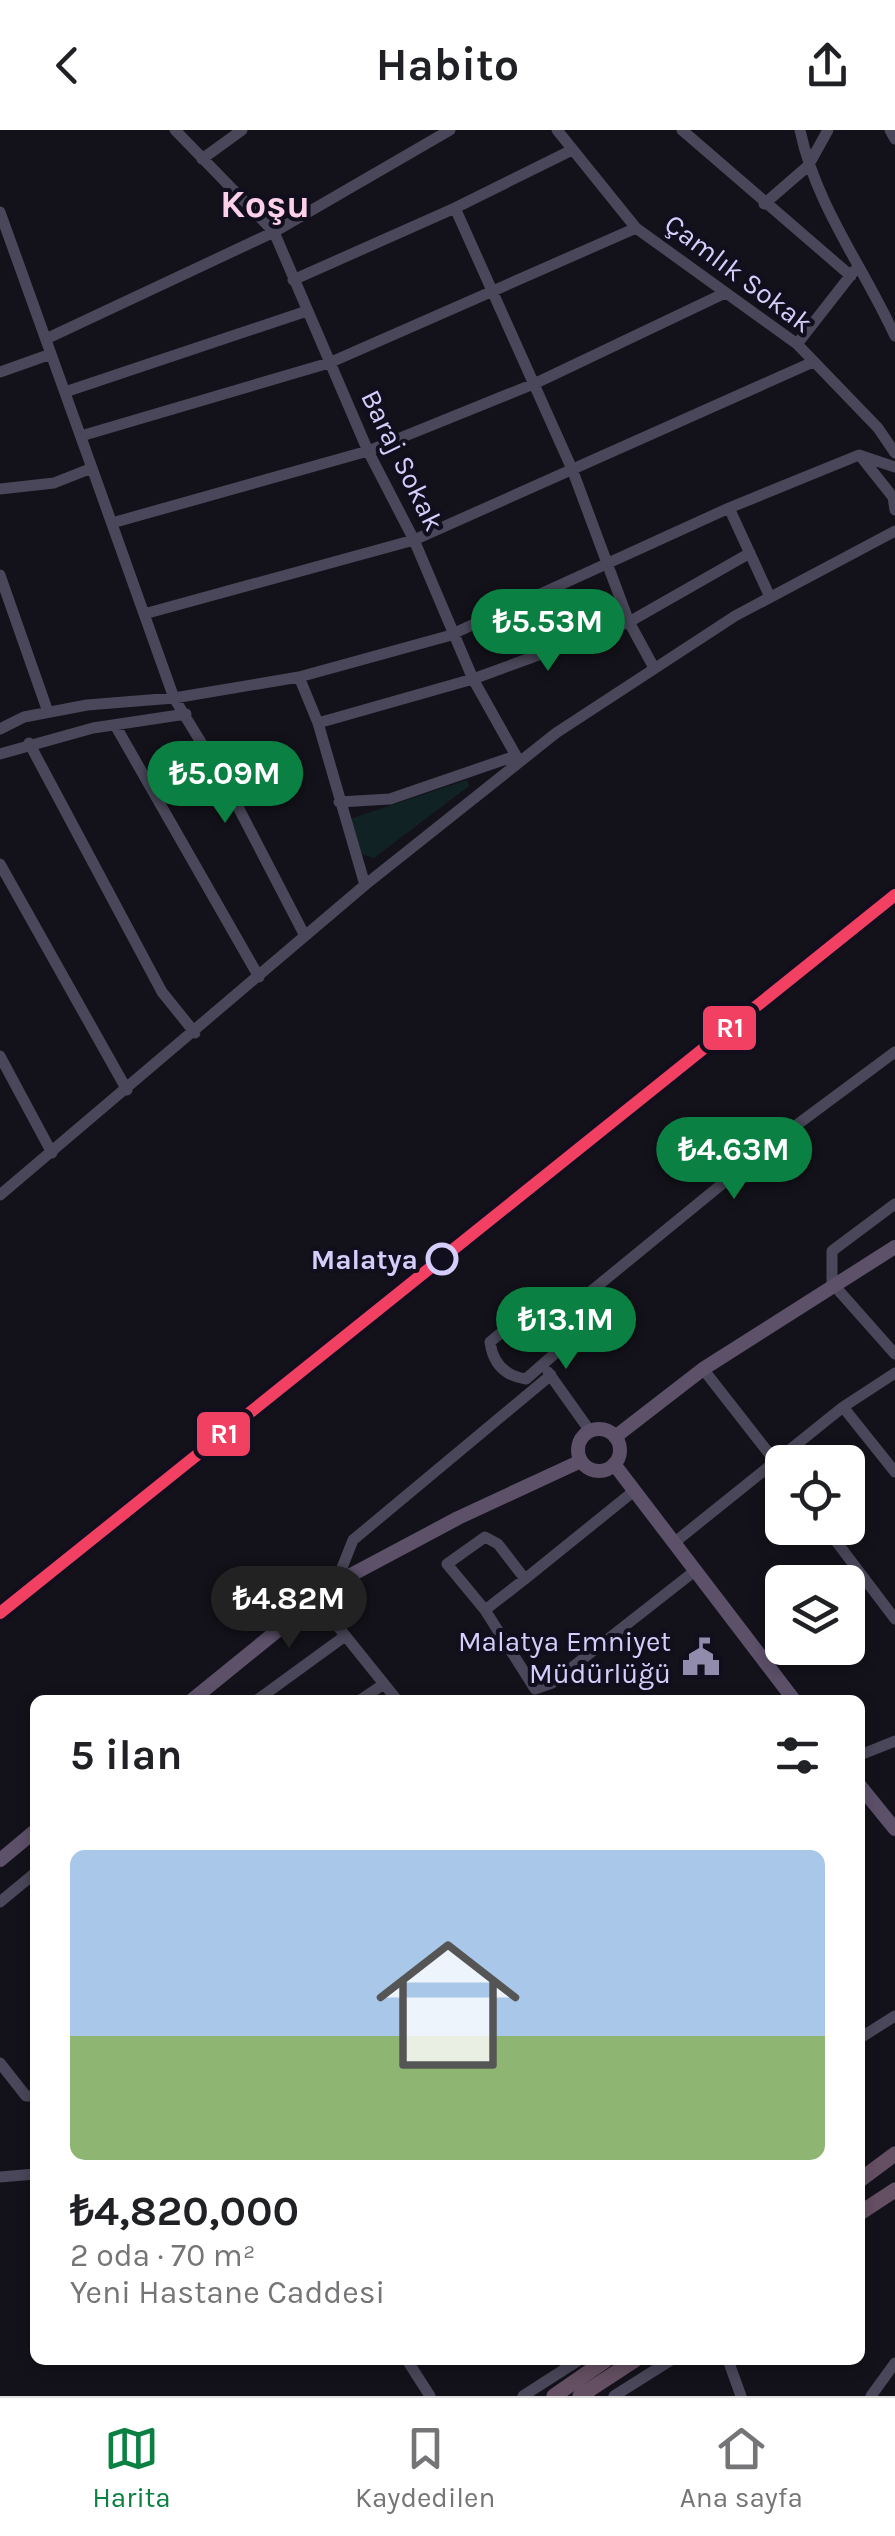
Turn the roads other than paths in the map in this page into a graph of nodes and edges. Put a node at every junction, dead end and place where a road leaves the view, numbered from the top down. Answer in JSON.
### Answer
{"nodes":[{"id":1,"x":175,"y":130,"type":"edge"},
{"id":2,"x":242,"y":130,"type":"edge"},
{"id":3,"x":450,"y":130,"type":"edge"},
{"id":4,"x":557,"y":130,"type":"edge"},
{"id":5,"x":682,"y":130,"type":"edge"},
{"id":6,"x":800,"y":130,"type":"edge"},
{"id":7,"x":828,"y":130,"type":"edge"},
{"id":8,"x":890,"y":130,"type":"edge"},
{"id":9,"x":895,"y":139,"type":"edge"},
{"id":10,"x":570,"y":150,"type":"junction"},
{"id":11,"x":202,"y":160,"type":"junction"},
{"id":12,"x":808,"y":166,"type":"junction"},
{"id":13,"x":764,"y":204,"type":"junction"},
{"id":14,"x":455,"y":208,"type":"junction"},
{"id":15,"x":0,"y":212,"type":"edge"},
{"id":16,"x":636,"y":228,"type":"junction"},
{"id":17,"x":274,"y":232,"type":"junction"},
{"id":18,"x":4,"y":234,"type":"edge"},
{"id":19,"x":853,"y":271,"type":"junction"},
{"id":20,"x":293,"y":280,"type":"junction"},
{"id":21,"x":493,"y":292,"type":"junction"},
{"id":22,"x":725,"y":292,"type":"junction"},
{"id":23,"x":307,"y":311,"type":"junction"},
{"id":24,"x":894,"y":333,"type":"edge"},
{"id":25,"x":48,"y":338,"type":"junction"},
{"id":26,"x":796,"y":344,"type":"junction"},
{"id":27,"x":51,"y":354,"type":"junction"},
{"id":28,"x":813,"y":362,"type":"junction"},
{"id":29,"x":329,"y":363,"type":"junction"},
{"id":30,"x":0,"y":372,"type":"edge"},
{"id":31,"x":536,"y":383,"type":"junction"},
{"id":32,"x":66,"y":392,"type":"junction"},
{"id":33,"x":81,"y":436,"type":"junction"},
{"id":34,"x":368,"y":452,"type":"junction"},
{"id":35,"x":895,"y":453,"type":"edge"},
{"id":36,"x":859,"y":455,"type":"junction"},
{"id":37,"x":895,"y":467,"type":"edge"},
{"id":38,"x":92,"y":468,"type":"junction"},
{"id":39,"x":572,"y":469,"type":"junction"},
{"id":40,"x":0,"y":489,"type":"edge"},
{"id":41,"x":729,"y":508,"type":"junction"},
{"id":42,"x":895,"y":513,"type":"edge"},
{"id":43,"x":112,"y":523,"type":"junction"},
{"id":44,"x":889,"y":535,"type":"edge"},
{"id":45,"x":414,"y":540,"type":"junction"},
{"id":46,"x":750,"y":553,"type":"junction"},
{"id":47,"x":608,"y":562,"type":"junction"},
{"id":48,"x":0,"y":576,"type":"edge"},
{"id":49,"x":770,"y":597,"type":"junction"},
{"id":50,"x":144,"y":614,"type":"junction"},
{"id":51,"x":629,"y":622,"type":"junction"},
{"id":52,"x":454,"y":633,"type":"junction"},
{"id":53,"x":654,"y":666,"type":"junction"},
{"id":54,"x":299,"y":677,"type":"junction"},
{"id":55,"x":473,"y":679,"type":"junction"},
{"id":56,"x":174,"y":698,"type":"junction"},
{"id":57,"x":48,"y":712,"type":"junction"},
{"id":58,"x":186,"y":714,"type":"junction"},
{"id":59,"x":318,"y":723,"type":"junction"},
{"id":60,"x":115,"y":725,"type":"junction"},
{"id":61,"x":0,"y":729,"type":"edge"},
{"id":62,"x":29,"y":743,"type":"junction"},
{"id":63,"x":0,"y":754,"type":"edge"},
{"id":64,"x":517,"y":759,"type":"junction"},
{"id":65,"x":339,"y":802,"type":"junction"},
{"id":66,"x":0,"y":864,"type":"edge"},
{"id":67,"x":364,"y":885,"type":"junction"},
{"id":68,"x":305,"y":936,"type":"junction"},
{"id":69,"x":258,"y":976,"type":"junction"},
{"id":70,"x":195,"y":1033,"type":"junction"},
{"id":71,"x":895,"y":1052,"type":"edge"},
{"id":72,"x":0,"y":1056,"type":"edge"},
{"id":73,"x":127,"y":1090,"type":"junction"},
{"id":74,"x":52,"y":1152,"type":"junction"},
{"id":75,"x":3,"y":1188,"type":"edge"},
{"id":76,"x":895,"y":1204,"type":"edge"},
{"id":77,"x":895,"y":1247,"type":"edge"},
{"id":78,"x":832,"y":1282,"type":"junction"},
{"id":79,"x":551,"y":1324,"type":"junction"},
{"id":80,"x":895,"y":1354,"type":"edge"},
{"id":81,"x":703,"y":1368,"type":"junction"},
{"id":82,"x":547,"y":1370,"type":"junction"},
{"id":83,"x":895,"y":1373,"type":"edge"},
{"id":84,"x":843,"y":1407,"type":"junction"},
{"id":85,"x":590,"y":1431,"type":"junction"},
{"id":86,"x":615,"y":1436,"type":"junction"},
{"id":87,"x":802,"y":1445,"type":"edge"},
{"id":88,"x":765,"y":1448,"type":"edge"},
{"id":89,"x":581,"y":1461,"type":"junction"},
{"id":90,"x":614,"y":1464,"type":"junction"},
{"id":91,"x":895,"y":1472,"type":"edge"},
{"id":92,"x":765,"y":1476,"type":"edge"},
{"id":93,"x":634,"y":1491,"type":"junction"},
{"id":94,"x":675,"y":1542,"type":"junction"},
{"id":95,"x":839,"y":1545,"type":"edge"},
{"id":96,"x":696,"y":1570,"type":"junction"},
{"id":97,"x":525,"y":1579,"type":"junction"},
{"id":98,"x":336,"y":1584,"type":"junction"},
{"id":99,"x":314,"y":1598,"type":"junction"},
{"id":100,"x":485,"y":1610,"type":"junction"},
{"id":101,"x":895,"y":1619,"type":"edge"},
{"id":102,"x":345,"y":1636,"type":"junction"},
{"id":103,"x":384,"y":1684,"type":"junction"},
{"id":104,"x":198,"y":1695,"type":"edge"},
{"id":105,"x":264,"y":1695,"type":"edge"},
{"id":106,"x":368,"y":1695,"type":"edge"},
{"id":107,"x":393,"y":1695,"type":"edge"},
{"id":108,"x":790,"y":1695,"type":"edge"},
{"id":109,"x":895,"y":1741,"type":"edge"},
{"id":110,"x":865,"y":1753,"type":"edge"},
{"id":111,"x":865,"y":1792,"type":"edge"},
{"id":112,"x":895,"y":1829,"type":"edge"},
{"id":113,"x":30,"y":1835,"type":"edge"},
{"id":114,"x":0,"y":1860,"type":"edge"},
{"id":115,"x":30,"y":1877,"type":"edge"},
{"id":116,"x":0,"y":1902,"type":"edge"},
{"id":117,"x":895,"y":2016,"type":"edge"},
{"id":118,"x":865,"y":2035,"type":"edge"},
{"id":119,"x":0,"y":2062,"type":"edge"},
{"id":120,"x":30,"y":2096,"type":"edge"},
{"id":121,"x":895,"y":2154,"type":"edge"},
{"id":122,"x":30,"y":2174,"type":"edge"},
{"id":123,"x":865,"y":2176,"type":"edge"},
{"id":124,"x":0,"y":2177,"type":"edge"},
{"id":125,"x":895,"y":2190,"type":"edge"},
{"id":126,"x":865,"y":2211,"type":"edge"},
{"id":127,"x":895,"y":2363,"type":"edge"},
{"id":128,"x":410,"y":2365,"type":"edge"},
{"id":129,"x":571,"y":2365,"type":"edge"},
{"id":130,"x":599,"y":2365,"type":"edge"},
{"id":131,"x":627,"y":2365,"type":"edge"},
{"id":132,"x":663,"y":2365,"type":"edge"},
{"id":133,"x":730,"y":2365,"type":"edge"},
{"id":134,"x":430,"y":2396,"type":"edge"},
{"id":135,"x":524,"y":2396,"type":"edge"},
{"id":136,"x":554,"y":2396,"type":"edge"},
{"id":137,"x":580,"y":2396,"type":"edge"},
{"id":138,"x":614,"y":2396,"type":"edge"},
{"id":139,"x":741,"y":2396,"type":"edge"},
{"id":140,"x":871,"y":2396,"type":"edge"}],
"edges":[{"from":1,"to":11,"type":"street"},
{"from":2,"to":11,"type":"street"},
{"from":3,"to":17,"type":"street"},
{"from":4,"to":10,"type":"street","name":"Çamlık Sokak"},
{"from":5,"to":13,"type":"street"},
{"from":6,"to":12,"type":"street"},
{"from":7,"to":12,"type":"street"},
{"from":8,"to":9,"type":"street"},
{"from":10,"to":14,"type":"street"},
{"from":10,"to":16,"type":"street","name":"Çamlık Sokak"},
{"from":11,"to":17,"type":"street"},
{"from":12,"to":13,"type":"street"},
{"from":12,"to":19,"type":"street"},
{"from":13,"to":19,"type":"street"},
{"from":14,"to":20,"type":"street"},
{"from":14,"to":21,"type":"street"},
{"from":15,"to":18,"type":"street"},
{"from":16,"to":21,"type":"street"},
{"from":16,"to":22,"type":"street","name":"Çamlık Sokak"},
{"from":17,"to":20,"type":"street","name":"Baraj Sokak"},
{"from":17,"to":25,"type":"street"},
{"from":18,"to":25,"type":"street"},
{"from":19,"to":24,"type":"street"},
{"from":19,"to":26,"type":"street"},
{"from":20,"to":23,"type":"street","name":"Baraj Sokak"},
{"from":21,"to":29,"type":"street"},
{"from":21,"to":31,"type":"street"},
{"from":22,"to":26,"type":"street","name":"Çamlık Sokak"},
{"from":22,"to":31,"type":"street"},
{"from":23,"to":29,"type":"street","name":"Baraj Sokak"},
{"from":23,"to":32,"type":"street"},
{"from":25,"to":27,"type":"street"},
{"from":26,"to":28,"type":"street","name":"Çamlık Sokak"},
{"from":27,"to":30,"type":"street"},
{"from":27,"to":32,"type":"street"},
{"from":28,"to":35,"type":"street","name":"Çamlık Sokak"},
{"from":28,"to":39,"type":"street"},
{"from":29,"to":33,"type":"street"},
{"from":29,"to":34,"type":"street","name":"Baraj Sokak"},
{"from":31,"to":34,"type":"street"},
{"from":31,"to":39,"type":"street"},
{"from":32,"to":33,"type":"street"},
{"from":33,"to":38,"type":"street"},
{"from":34,"to":43,"type":"street"},
{"from":34,"to":45,"type":"street","name":"Baraj Sokak"},
{"from":36,"to":37,"type":"street"},
{"from":36,"to":41,"type":"street"},
{"from":36,"to":42,"type":"street"},
{"from":38,"to":40,"type":"street"},
{"from":38,"to":43,"type":"street"},
{"from":39,"to":45,"type":"street"},
{"from":39,"to":47,"type":"street"},
{"from":41,"to":46,"type":"street"},
{"from":41,"to":47,"type":"street"},
{"from":42,"to":44,"type":"street"},
{"from":43,"to":50,"type":"street"},
{"from":44,"to":49,"type":"street"},
{"from":45,"to":50,"type":"street"},
{"from":45,"to":52,"type":"street","name":"Baraj Sokak"},
{"from":46,"to":49,"type":"street"},
{"from":46,"to":51,"type":"street"},
{"from":47,"to":51,"type":"street"},
{"from":47,"to":52,"type":"street"},
{"from":48,"to":57,"type":"street"},
{"from":49,"to":53,"type":"street"},
{"from":50,"to":56,"type":"street"},
{"from":51,"to":53,"type":"street"},
{"from":51,"to":55,"type":"street"},
{"from":52,"to":54,"type":"street"},
{"from":52,"to":55,"type":"street","name":"Baraj Sokak"},
{"from":53,"to":64,"type":"street"},
{"from":54,"to":56,"type":"street"},
{"from":54,"to":59,"type":"street"},
{"from":55,"to":59,"type":"street"},
{"from":55,"to":64,"type":"street","name":"Baraj Sokak"},
{"from":56,"to":57,"type":"street"},
{"from":56,"to":58,"type":"street"},
{"from":57,"to":61,"type":"street"},
{"from":58,"to":60,"type":"street"},
{"from":58,"to":68,"type":"street"},
{"from":59,"to":65,"type":"street"},
{"from":60,"to":62,"type":"street"},
{"from":60,"to":69,"type":"street"},
{"from":62,"to":63,"type":"street"},
{"from":62,"to":70,"type":"street"},
{"from":64,"to":65,"type":"street"},
{"from":64,"to":67,"type":"street"},
{"from":65,"to":67,"type":"street"},
{"from":66,"to":73,"type":"street"},
{"from":67,"to":68,"type":"street"},
{"from":68,"to":69,"type":"street"},
{"from":69,"to":70,"type":"street"},
{"from":70,"to":73,"type":"street"},
{"from":71,"to":79,"type":"street"},
{"from":72,"to":74,"type":"street"},
{"from":73,"to":74,"type":"street"},
{"from":74,"to":75,"type":"street"},
{"from":76,"to":78,"type":"street"},
{"from":77,"to":78,"type":"main road"},
{"from":78,"to":80,"type":"street"},
{"from":78,"to":81,"type":"main road"},
{"from":79,"to":82,"type":"street"},
{"from":79,"to":82,"type":"street"},
{"from":81,"to":86,"type":"main road"},
{"from":81,"to":88,"type":"street"},
{"from":82,"to":85,"type":"street"},
{"from":82,"to":98,"type":"street"},
{"from":83,"to":84,"type":"street"},
{"from":84,"to":87,"type":"street"},
{"from":84,"to":91,"type":"street"},
{"from":85,"to":86,"type":"main road"},
{"from":85,"to":89,"type":"main road"},
{"from":86,"to":90,"type":"main road"},
{"from":89,"to":90,"type":"main road"},
{"from":89,"to":98,"type":"main road"},
{"from":90,"to":93,"type":"main road"},
{"from":92,"to":94,"type":"street"},
{"from":93,"to":94,"type":"main road"},
{"from":93,"to":97,"type":"street"},
{"from":94,"to":96,"type":"main road"},
{"from":95,"to":101,"type":"street"},
{"from":96,"to":100,"type":"street"},
{"from":96,"to":108,"type":"main road"},
{"from":97,"to":100,"type":"street"},
{"from":97,"to":100,"type":"street"},
{"from":98,"to":99,"type":"main road"},
{"from":99,"to":102,"type":"street"},
{"from":99,"to":104,"type":"main road"},
{"from":102,"to":103,"type":"street"},
{"from":102,"to":105,"type":"street"},
{"from":103,"to":106,"type":"street"},
{"from":103,"to":107,"type":"street"},
{"from":109,"to":110,"type":"street"},
{"from":111,"to":112,"type":"main road"},
{"from":113,"to":114,"type":"main road"},
{"from":115,"to":116,"type":"street"},
{"from":117,"to":118,"type":"street"},
{"from":119,"to":120,"type":"street"},
{"from":121,"to":123,"type":"highway"},
{"from":122,"to":124,"type":"street"},
{"from":125,"to":126,"type":"highway"},
{"from":127,"to":140,"type":"street"},
{"from":128,"to":134,"type":"street"},
{"from":129,"to":135,"type":"street"},
{"from":130,"to":136,"type":"highway"},
{"from":131,"to":137,"type":"highway"},
{"from":132,"to":138,"type":"street"},
{"from":133,"to":139,"type":"street"}]}
